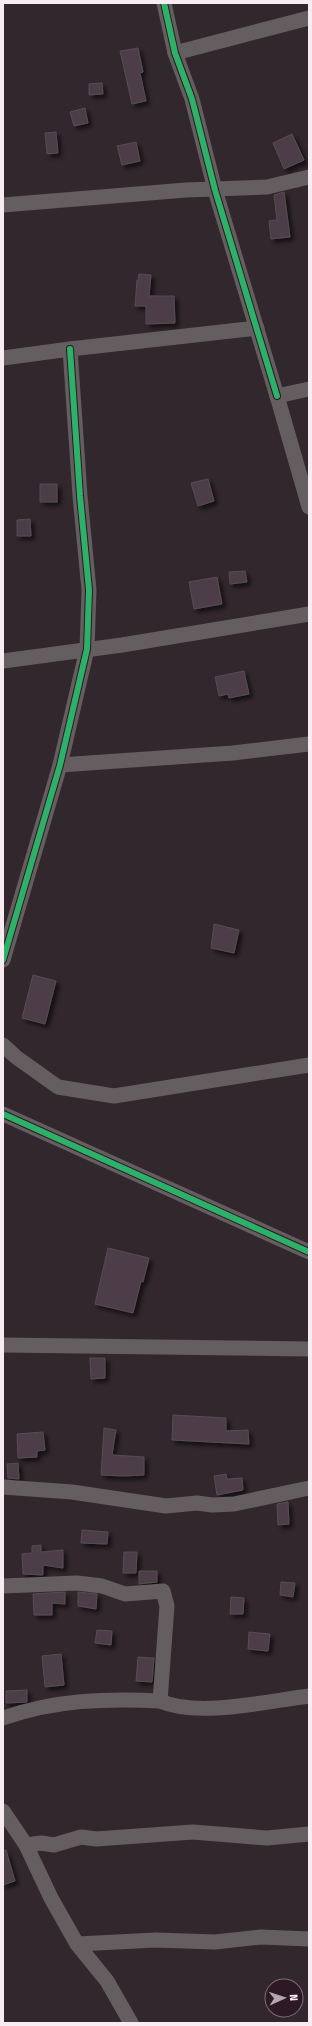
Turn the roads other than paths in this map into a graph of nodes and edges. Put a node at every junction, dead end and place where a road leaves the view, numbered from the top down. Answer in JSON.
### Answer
{"nodes":[{"id":1,"x":164,"y":3,"type":"edge"},
{"id":2,"x":309,"y":18,"type":"edge"},
{"id":3,"x":174,"y":53,"type":"junction"},
{"id":4,"x":309,"y":177,"type":"edge"},
{"id":5,"x":216,"y":190,"type":"junction"},
{"id":6,"x":3,"y":205,"type":"edge"},
{"id":7,"x":258,"y":328,"type":"junction"},
{"id":8,"x":70,"y":349,"type":"junction"},
{"id":9,"x":3,"y":358,"type":"edge"},
{"id":10,"x":309,"y":389,"type":"edge"},
{"id":11,"x":277,"y":396,"type":"junction"},
{"id":12,"x":309,"y":507,"type":"edge"},
{"id":13,"x":307,"y":612,"type":"edge"},
{"id":14,"x":87,"y":650,"type":"junction"},
{"id":15,"x":3,"y":661,"type":"edge"},
{"id":16,"x":309,"y":744,"type":"edge"},
{"id":17,"x":60,"y":765,"type":"junction"},
{"id":18,"x":3,"y":960,"type":"edge"},
{"id":19,"x":3,"y":1044,"type":"edge"},
{"id":20,"x":309,"y":1065,"type":"edge"},
{"id":21,"x":3,"y":1114,"type":"edge"},
{"id":22,"x":309,"y":1252,"type":"edge"},
{"id":23,"x":3,"y":1345,"type":"edge"},
{"id":24,"x":309,"y":1349,"type":"edge"},
{"id":25,"x":3,"y":1488,"type":"edge"},
{"id":26,"x":309,"y":1488,"type":"edge"},
{"id":27,"x":3,"y":1586,"type":"edge"},
{"id":28,"x":309,"y":1696,"type":"edge"},
{"id":29,"x":160,"y":1701,"type":"junction"},
{"id":30,"x":3,"y":1718,"type":"edge"},
{"id":31,"x":3,"y":1811,"type":"edge"},
{"id":32,"x":309,"y":1834,"type":"edge"},
{"id":33,"x":26,"y":1844,"type":"junction"},
{"id":34,"x":309,"y":1939,"type":"edge"},
{"id":35,"x":78,"y":1944,"type":"junction"},
{"id":36,"x":131,"y":2023,"type":"edge"}],
"edges":[{"from":1,"to":3,"type":"street"},
{"from":2,"to":3,"type":"street"},
{"from":3,"to":5,"type":"street"},
{"from":4,"to":5,"type":"street"},
{"from":5,"to":6,"type":"street"},
{"from":5,"to":7,"type":"street"},
{"from":7,"to":8,"type":"street"},
{"from":7,"to":11,"type":"street"},
{"from":8,"to":9,"type":"street"},
{"from":8,"to":14,"type":"street"},
{"from":10,"to":11,"type":"street"},
{"from":11,"to":12,"type":"street"},
{"from":13,"to":14,"type":"street"},
{"from":14,"to":15,"type":"street"},
{"from":14,"to":17,"type":"street"},
{"from":16,"to":17,"type":"street"},
{"from":17,"to":18,"type":"street"},
{"from":19,"to":20,"type":"street"},
{"from":21,"to":22,"type":"street"},
{"from":23,"to":24,"type":"street"},
{"from":25,"to":26,"type":"street"},
{"from":27,"to":29,"type":"street"},
{"from":28,"to":29,"type":"street"},
{"from":29,"to":30,"type":"street"},
{"from":31,"to":33,"type":"street"},
{"from":32,"to":33,"type":"street"},
{"from":33,"to":35,"type":"street"},
{"from":34,"to":35,"type":"street"},
{"from":35,"to":36,"type":"street"}]}
